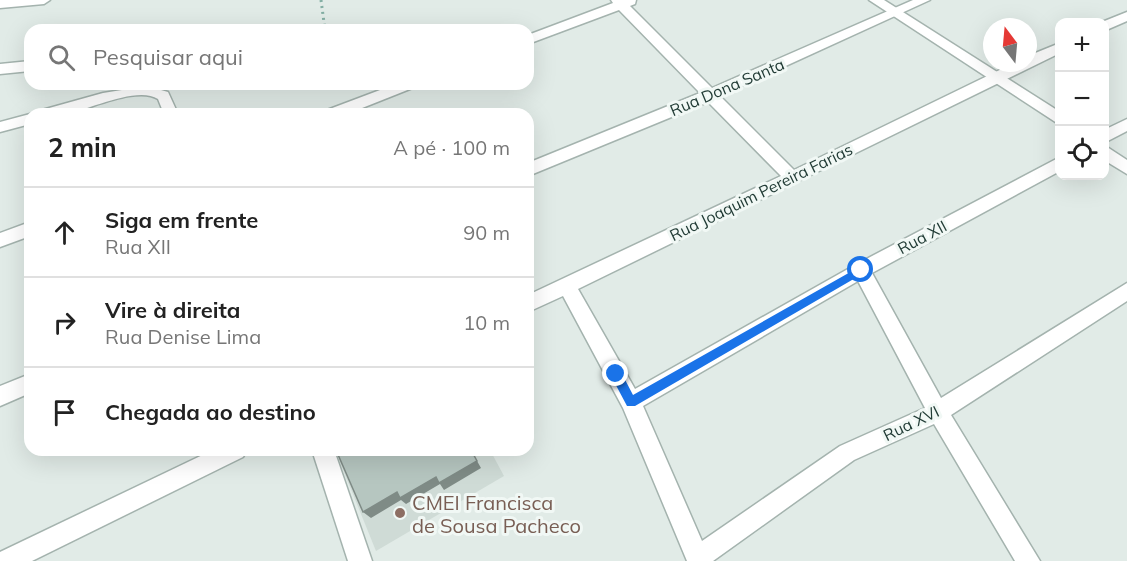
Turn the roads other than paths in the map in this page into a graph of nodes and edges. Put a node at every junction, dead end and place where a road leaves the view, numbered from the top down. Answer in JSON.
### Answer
{"nodes":[{"id":1,"x":44,"y":0,"type":"edge"},
{"id":2,"x":875,"y":0,"type":"edge"},
{"id":3,"x":924,"y":0,"type":"edge"},
{"id":4,"x":624,"y":2,"type":"edge"},
{"id":5,"x":0,"y":4,"type":"edge"},
{"id":6,"x":893,"y":14,"type":"junction"},
{"id":7,"x":1127,"y":16,"type":"edge"},
{"id":8,"x":1109,"y":25,"type":"edge"},
{"id":9,"x":534,"y":38,"type":"edge"},
{"id":10,"x":1055,"y":49,"type":"edge"},
{"id":11,"x":1037,"y":57,"type":"edge"},
{"id":12,"x":24,"y":67,"type":"edge"},
{"id":13,"x":0,"y":69,"type":"edge"},
{"id":14,"x":1006,"y":72,"type":"edge"},
{"id":15,"x":994,"y":78,"type":"junction"},
{"id":16,"x":394,"y":90,"type":"edge"},
{"id":17,"x":708,"y":96,"type":"junction"},
{"id":18,"x":68,"y":108,"type":"edge"},
{"id":19,"x":169,"y":108,"type":"edge"},
{"id":20,"x":348,"y":108,"type":"edge"},
{"id":21,"x":1055,"y":117,"type":"edge"},
{"id":22,"x":24,"y":121,"type":"edge"},
{"id":23,"x":1127,"y":124,"type":"edge"},
{"id":24,"x":0,"y":127,"type":"edge"},
{"id":25,"x":1109,"y":135,"type":"edge"},
{"id":26,"x":1109,"y":154,"type":"edge"},
{"id":27,"x":1055,"y":165,"type":"edge"},
{"id":28,"x":534,"y":168,"type":"edge"},
{"id":29,"x":1127,"y":168,"type":"edge"},
{"id":30,"x":792,"y":178,"type":"junction"},
{"id":31,"x":24,"y":231,"type":"edge"},
{"id":32,"x":0,"y":240,"type":"edge"},
{"id":33,"x":861,"y":270,"type":"junction"},
{"id":34,"x":566,"y":284,"type":"junction"},
{"id":35,"x":1127,"y":291,"type":"edge"},
{"id":36,"x":534,"y":301,"type":"edge"},
{"id":37,"x":24,"y":386,"type":"edge"},
{"id":38,"x":0,"y":396,"type":"edge"},
{"id":39,"x":631,"y":402,"type":"junction"},
{"id":40,"x":938,"y":412,"type":"junction"},
{"id":41,"x":224,"y":456,"type":"edge"},
{"id":42,"x":325,"y":456,"type":"edge"},
{"id":43,"x":353,"y":558,"type":"edge"},
{"id":44,"x":699,"y":559,"type":"edge"},
{"id":45,"x":7,"y":561,"type":"edge"},
{"id":46,"x":1028,"y":561,"type":"edge"}],
"edges":[{"from":1,"to":5,"type":"street"},
{"from":2,"to":6,"type":"street"},
{"from":3,"to":6,"type":"street","name":"Rua Dona Santa"},
{"from":4,"to":9,"type":"street"},
{"from":4,"to":17,"type":"street"},
{"from":6,"to":15,"type":"street"},
{"from":6,"to":17,"type":"street","name":"Rua Dona Santa"},
{"from":7,"to":8,"type":"street"},
{"from":10,"to":11,"type":"street","name":"Rua Joaquim Pereira Farias"},
{"from":12,"to":13,"type":"street"},
{"from":14,"to":15,"type":"street","name":"Rua Joaquim Pereira Farias"},
{"from":15,"to":21,"type":"street"},
{"from":15,"to":30,"type":"street","name":"Rua Joaquim Pereira Farias"},
{"from":16,"to":20,"type":"street"},
{"from":17,"to":28,"type":"street","name":"Rua Dona Santa"},
{"from":17,"to":30,"type":"street"},
{"from":18,"to":19,"type":"street"},
{"from":22,"to":24,"type":"street"},
{"from":23,"to":25,"type":"street"},
{"from":26,"to":29,"type":"street"},
{"from":27,"to":33,"type":"street","name":"Rua XII"},
{"from":30,"to":34,"type":"street","name":"Rua Joaquim Pereira Farias"},
{"from":31,"to":32,"type":"street"},
{"from":33,"to":39,"type":"street","name":"Rua XII"},
{"from":33,"to":40,"type":"street"},
{"from":34,"to":36,"type":"street","name":"Rua Joaquim Pereira Farias"},
{"from":34,"to":39,"type":"street"},
{"from":35,"to":40,"type":"street","name":"Rua XVI"},
{"from":37,"to":38,"type":"street"},
{"from":39,"to":44,"type":"street"},
{"from":40,"to":44,"type":"street","name":"Rua XVI"},
{"from":40,"to":46,"type":"street"},
{"from":41,"to":45,"type":"street"},
{"from":42,"to":43,"type":"street"}]}
